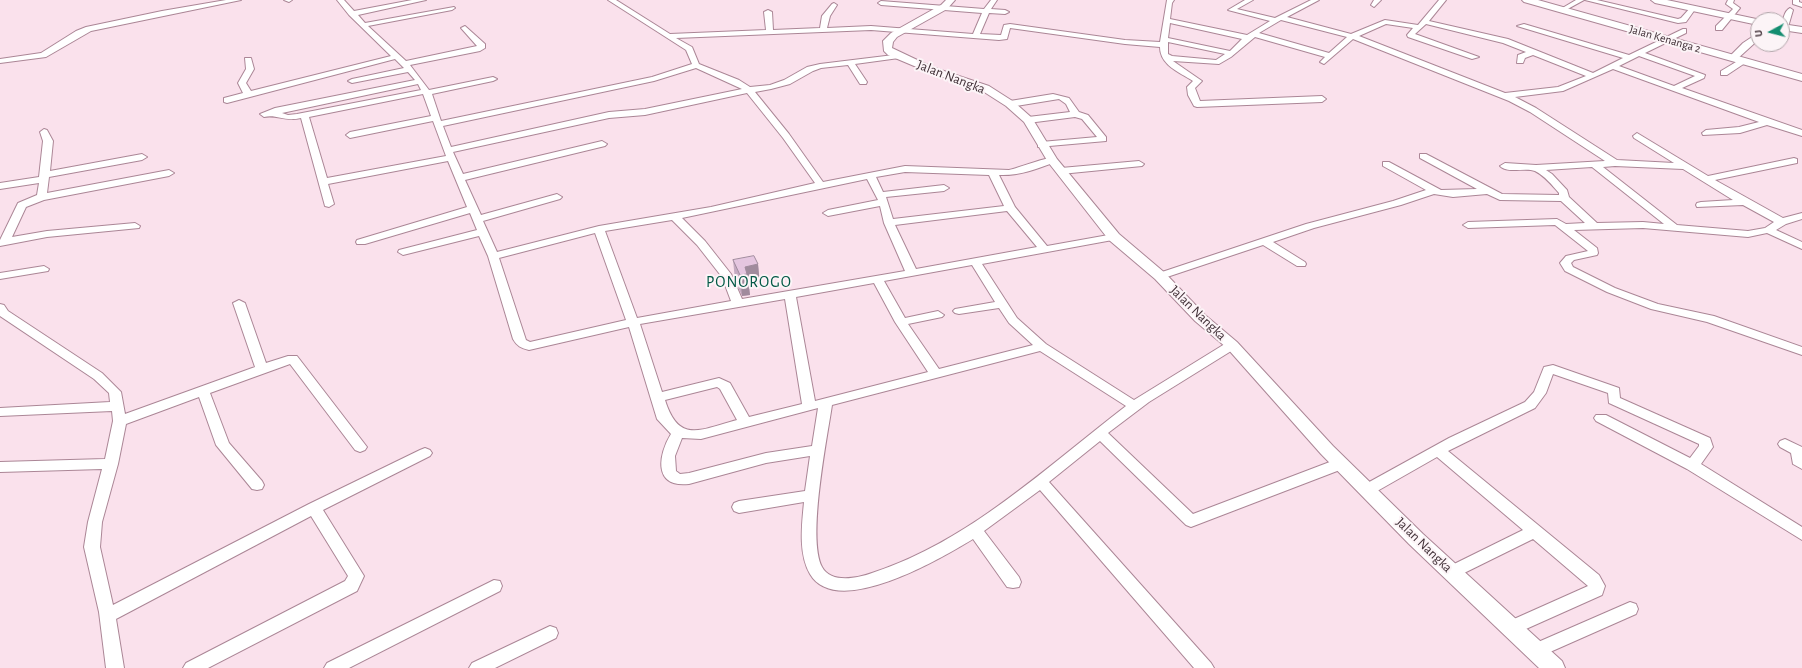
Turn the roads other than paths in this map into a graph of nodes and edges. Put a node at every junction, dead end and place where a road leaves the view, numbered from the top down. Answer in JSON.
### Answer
{"nodes":[{"id":1,"x":238,"y":0,"type":"edge"},
{"id":2,"x":340,"y":0,"type":"edge"},
{"id":3,"x":423,"y":0,"type":"edge"},
{"id":4,"x":611,"y":0,"type":"edge"},
{"id":5,"x":994,"y":0,"type":"edge"},
{"id":6,"x":1172,"y":0,"type":"edge"},
{"id":7,"x":1250,"y":0,"type":"edge"},
{"id":8,"x":1316,"y":0,"type":"edge"},
{"id":9,"x":1443,"y":0,"type":"edge"},
{"id":10,"x":1527,"y":0,"type":"edge"},
{"id":11,"x":1581,"y":0,"type":"edge"},
{"id":12,"x":1588,"y":0,"type":"edge"},
{"id":13,"x":1655,"y":0,"type":"edge"},
{"id":14,"x":1731,"y":0,"type":"edge"},
{"id":15,"x":1796,"y":0,"type":"edge"},
{"id":16,"x":882,"y":3,"type":"dead end"},
{"id":17,"x":912,"y":3,"type":"edge"},
{"id":18,"x":834,"y":5,"type":"dead end"},
{"id":19,"x":945,"y":5,"type":"edge"},
{"id":20,"x":1802,"y":5,"type":"edge"},
{"id":21,"x":452,"y":8,"type":"dead end"},
{"id":22,"x":1693,"y":8,"type":"junction"},
{"id":23,"x":986,"y":10,"type":"junction"},
{"id":24,"x":1562,"y":10,"type":"junction"},
{"id":25,"x":768,"y":12,"type":"dead end"},
{"id":26,"x":1005,"y":12,"type":"dead end"},
{"id":27,"x":352,"y":14,"type":"junction"},
{"id":28,"x":1729,"y":16,"type":"junction"},
{"id":29,"x":1279,"y":19,"type":"junction"},
{"id":30,"x":1166,"y":20,"type":"junction"},
{"id":31,"x":1750,"y":20,"type":"edge"},
{"id":32,"x":1424,"y":22,"type":"junction"},
{"id":33,"x":363,"y":25,"type":"junction"},
{"id":34,"x":1522,"y":26,"type":"dead end"},
{"id":35,"x":1418,"y":27,"type":"junction"},
{"id":36,"x":465,"y":28,"type":"dead end"},
{"id":37,"x":1719,"y":28,"type":"dead end"},
{"id":38,"x":1790,"y":28,"type":"edge"},
{"id":39,"x":824,"y":29,"type":"junction"},
{"id":40,"x":904,"y":29,"type":"junction"},
{"id":41,"x":1802,"y":30,"type":"edge"},
{"id":42,"x":770,"y":31,"type":"junction"},
{"id":43,"x":1683,"y":31,"type":"dead end"},
{"id":44,"x":669,"y":36,"type":"junction"},
{"id":45,"x":976,"y":36,"type":"junction"},
{"id":46,"x":1250,"y":36,"type":"junction"},
{"id":47,"x":1352,"y":36,"type":"junction"},
{"id":48,"x":1666,"y":39,"type":"junction"},
{"id":49,"x":1164,"y":42,"type":"junction"},
{"id":50,"x":1750,"y":42,"type":"edge"},
{"id":51,"x":1230,"y":52,"type":"junction"},
{"id":52,"x":1534,"y":52,"type":"junction"},
{"id":53,"x":1639,"y":53,"type":"junction"},
{"id":54,"x":899,"y":56,"type":"junction"},
{"id":55,"x":1331,"y":56,"type":"junction"},
{"id":56,"x":1166,"y":57,"type":"junction"},
{"id":57,"x":1475,"y":58,"type":"dead end"},
{"id":58,"x":1630,"y":58,"type":"junction"},
{"id":59,"x":1733,"y":58,"type":"junction"},
{"id":60,"x":248,"y":60,"type":"dead end"},
{"id":61,"x":0,"y":61,"type":"edge"},
{"id":62,"x":1520,"y":61,"type":"dead end"},
{"id":63,"x":1744,"y":61,"type":"junction"},
{"id":64,"x":1324,"y":62,"type":"dead end"},
{"id":65,"x":403,"y":63,"type":"junction"},
{"id":66,"x":851,"y":63,"type":"junction"},
{"id":67,"x":696,"y":65,"type":"junction"},
{"id":68,"x":1612,"y":66,"type":"junction"},
{"id":69,"x":1724,"y":73,"type":"dead end"},
{"id":70,"x":1593,"y":76,"type":"junction"},
{"id":71,"x":1800,"y":76,"type":"edge"},
{"id":72,"x":493,"y":79,"type":"dead end"},
{"id":73,"x":352,"y":81,"type":"dead end"},
{"id":74,"x":420,"y":81,"type":"junction"},
{"id":75,"x":863,"y":82,"type":"dead end"},
{"id":76,"x":1676,"y":88,"type":"junction"},
{"id":77,"x":749,"y":90,"type":"junction"},
{"id":78,"x":426,"y":92,"type":"junction"},
{"id":79,"x":248,"y":94,"type":"junction"},
{"id":80,"x":1503,"y":96,"type":"junction"},
{"id":81,"x":1322,"y":99,"type":"dead end"},
{"id":82,"x":227,"y":100,"type":"dead end"},
{"id":83,"x":1010,"y":104,"type":"junction"},
{"id":84,"x":275,"y":112,"type":"junction"},
{"id":85,"x":264,"y":114,"type":"dead end"},
{"id":86,"x":1075,"y":114,"type":"junction"},
{"id":87,"x":304,"y":115,"type":"junction"},
{"id":88,"x":1028,"y":120,"type":"junction"},
{"id":89,"x":438,"y":121,"type":"junction"},
{"id":90,"x":1767,"y":122,"type":"junction"},
{"id":91,"x":44,"y":132,"type":"dead end"},
{"id":92,"x":1706,"y":133,"type":"dead end"},
{"id":93,"x":1802,"y":133,"type":"edge"},
{"id":94,"x":350,"y":135,"type":"dead end"},
{"id":95,"x":1637,"y":136,"type":"dead end"},
{"id":96,"x":602,"y":144,"type":"dead end"},
{"id":97,"x":1041,"y":145,"type":"junction"},
{"id":98,"x":450,"y":154,"type":"junction"},
{"id":99,"x":1423,"y":156,"type":"dead end"},
{"id":100,"x":142,"y":157,"type":"dead end"},
{"id":101,"x":1794,"y":161,"type":"dead end"},
{"id":102,"x":1615,"y":163,"type":"junction"},
{"id":103,"x":1139,"y":164,"type":"dead end"},
{"id":104,"x":1386,"y":164,"type":"dead end"},
{"id":105,"x":1595,"y":165,"type":"junction"},
{"id":106,"x":1056,"y":166,"type":"junction"},
{"id":107,"x":1505,"y":166,"type":"dead end"},
{"id":108,"x":1685,"y":166,"type":"junction"},
{"id":109,"x":1536,"y":168,"type":"junction"},
{"id":110,"x":169,"y":173,"type":"dead end"},
{"id":111,"x":993,"y":173,"type":"junction"},
{"id":112,"x":870,"y":176,"type":"junction"},
{"id":113,"x":43,"y":177,"type":"junction"},
{"id":114,"x":460,"y":178,"type":"junction"},
{"id":115,"x":1706,"y":179,"type":"junction"},
{"id":116,"x":323,"y":182,"type":"junction"},
{"id":117,"x":821,"y":185,"type":"junction"},
{"id":118,"x":0,"y":186,"type":"edge"},
{"id":119,"x":944,"y":188,"type":"dead end"},
{"id":120,"x":1433,"y":191,"type":"junction"},
{"id":121,"x":1486,"y":191,"type":"junction"},
{"id":122,"x":42,"y":197,"type":"junction"},
{"id":123,"x":557,"y":197,"type":"dead end"},
{"id":124,"x":882,"y":198,"type":"junction"},
{"id":125,"x":1564,"y":198,"type":"junction"},
{"id":126,"x":1745,"y":202,"type":"junction"},
{"id":127,"x":328,"y":204,"type":"dead end"},
{"id":128,"x":1701,"y":204,"type":"dead end"},
{"id":129,"x":1010,"y":208,"type":"junction"},
{"id":130,"x":828,"y":213,"type":"dead end"},
{"id":131,"x":475,"y":214,"type":"junction"},
{"id":132,"x":674,"y":216,"type":"junction"},
{"id":133,"x":1801,"y":217,"type":"edge"},
{"id":134,"x":1782,"y":222,"type":"junction"},
{"id":135,"x":889,"y":223,"type":"junction"},
{"id":136,"x":135,"y":226,"type":"dead end"},
{"id":137,"x":1468,"y":226,"type":"dead end"},
{"id":138,"x":1594,"y":226,"type":"junction"},
{"id":139,"x":1673,"y":226,"type":"junction"},
{"id":140,"x":1564,"y":227,"type":"junction"},
{"id":141,"x":599,"y":229,"type":"junction"},
{"id":142,"x":1768,"y":230,"type":"junction"},
{"id":143,"x":482,"y":232,"type":"junction"},
{"id":144,"x":1114,"y":237,"type":"junction"},
{"id":145,"x":2,"y":242,"type":"edge"},
{"id":146,"x":361,"y":242,"type":"dead end"},
{"id":147,"x":1264,"y":242,"type":"junction"},
{"id":148,"x":1802,"y":246,"type":"edge"},
{"id":149,"x":1045,"y":250,"type":"junction"},
{"id":150,"x":403,"y":252,"type":"dead end"},
{"id":151,"x":493,"y":256,"type":"junction"},
{"id":152,"x":975,"y":262,"type":"junction"},
{"id":153,"x":1301,"y":264,"type":"dead end"},
{"id":154,"x":44,"y":269,"type":"dead end"},
{"id":155,"x":912,"y":273,"type":"junction"},
{"id":156,"x":0,"y":276,"type":"edge"},
{"id":157,"x":1160,"y":276,"type":"junction"},
{"id":158,"x":877,"y":279,"type":"junction"},
{"id":159,"x":790,"y":294,"type":"junction"},
{"id":160,"x":239,"y":303,"type":"dead end"},
{"id":161,"x":738,"y":304,"type":"junction"},
{"id":162,"x":1002,"y":304,"type":"junction"},
{"id":163,"x":1,"y":312,"type":"edge"},
{"id":164,"x":959,"y":312,"type":"dead end"},
{"id":165,"x":938,"y":315,"type":"dead end"},
{"id":166,"x":633,"y":322,"type":"junction"},
{"id":167,"x":901,"y":322,"type":"junction"},
{"id":168,"x":1232,"y":345,"type":"junction"},
{"id":169,"x":1042,"y":347,"type":"junction"},
{"id":170,"x":1802,"y":351,"type":"edge"},
{"id":171,"x":262,"y":369,"type":"junction"},
{"id":172,"x":936,"y":374,"type":"junction"},
{"id":173,"x":203,"y":390,"type":"junction"},
{"id":174,"x":657,"y":398,"type":"junction"},
{"id":175,"x":826,"y":402,"type":"junction"},
{"id":176,"x":118,"y":406,"type":"junction"},
{"id":177,"x":809,"y":406,"type":"junction"},
{"id":178,"x":1135,"y":406,"type":"junction"},
{"id":179,"x":0,"y":412,"type":"edge"},
{"id":180,"x":1601,"y":418,"type":"dead end"},
{"id":181,"x":120,"y":421,"type":"junction"},
{"id":182,"x":745,"y":423,"type":"junction"},
{"id":183,"x":678,"y":433,"type":"junction"},
{"id":184,"x":1100,"y":433,"type":"junction"},
{"id":185,"x":1785,"y":444,"type":"dead end"},
{"id":186,"x":360,"y":448,"type":"dead end"},
{"id":187,"x":818,"y":450,"type":"junction"},
{"id":188,"x":1438,"y":450,"type":"junction"},
{"id":189,"x":425,"y":453,"type":"dead end"},
{"id":190,"x":1686,"y":462,"type":"junction"},
{"id":191,"x":112,"y":464,"type":"junction"},
{"id":192,"x":1340,"y":464,"type":"junction"},
{"id":193,"x":1802,"y":464,"type":"edge"},
{"id":194,"x":0,"y":467,"type":"edge"},
{"id":195,"x":1040,"y":481,"type":"junction"},
{"id":196,"x":257,"y":485,"type":"dead end"},
{"id":197,"x":1367,"y":490,"type":"junction"},
{"id":198,"x":812,"y":495,"type":"junction"},
{"id":199,"x":739,"y":507,"type":"dead end"},
{"id":200,"x":314,"y":508,"type":"junction"},
{"id":201,"x":976,"y":530,"type":"junction"},
{"id":202,"x":1535,"y":531,"type":"junction"},
{"id":203,"x":1802,"y":534,"type":"edge"},
{"id":204,"x":1452,"y":572,"type":"junction"},
{"id":205,"x":1013,"y":582,"type":"dead end"},
{"id":206,"x":494,"y":586,"type":"dead end"},
{"id":207,"x":1630,"y":609,"type":"dead end"},
{"id":208,"x":107,"y":616,"type":"junction"},
{"id":209,"x":1511,"y":628,"type":"junction"},
{"id":210,"x":550,"y":633,"type":"dead end"},
{"id":211,"x":1535,"y":651,"type":"junction"},
{"id":212,"x":115,"y":668,"type":"edge"},
{"id":213,"x":192,"y":668,"type":"edge"},
{"id":214,"x":334,"y":668,"type":"edge"},
{"id":215,"x":478,"y":668,"type":"edge"},
{"id":216,"x":1205,"y":668,"type":"edge"},
{"id":217,"x":1554,"y":668,"type":"edge"}],
"edges":[{"from":1,"to":61,"type":"street"},
{"from":2,"to":27,"type":"street"},
{"from":3,"to":27,"type":"street"},
{"from":4,"to":44,"type":"street"},
{"from":5,"to":23,"type":"street"},
{"from":6,"to":30,"type":"street"},
{"from":7,"to":29,"type":"street"},
{"from":8,"to":29,"type":"street"},
{"from":9,"to":32,"type":"street"},
{"from":10,"to":24,"type":"main road","name":"Jalan Kenanga 2"},
{"from":11,"to":24,"type":"street"},
{"from":12,"to":22,"type":"street"},
{"from":13,"to":22,"type":"street"},
{"from":14,"to":28,"type":"street"},
{"from":15,"to":20,"type":"street"},
{"from":16,"to":17,"type":"street"},
{"from":17,"to":19,"type":"street"},
{"from":18,"to":39,"type":"street"},
{"from":19,"to":23,"type":"street"},
{"from":19,"to":40,"type":"street","name":"Jalan Nangka"},
{"from":21,"to":33,"type":"street"},
{"from":22,"to":28,"type":"street"},
{"from":23,"to":26,"type":"street"},
{"from":23,"to":45,"type":"street"},
{"from":24,"to":48,"type":"main road","name":"Jalan Kenanga 2"},
{"from":25,"to":42,"type":"street"},
{"from":27,"to":33,"type":"street"},
{"from":28,"to":31,"type":"street"},
{"from":28,"to":37,"type":"street"},
{"from":29,"to":46,"type":"street"},
{"from":29,"to":47,"type":"street"},
{"from":30,"to":46,"type":"street"},
{"from":30,"to":49,"type":"street"},
{"from":32,"to":35,"type":"street"},
{"from":32,"to":52,"type":"street"},
{"from":33,"to":65,"type":"street"},
{"from":34,"to":58,"type":"street"},
{"from":35,"to":47,"type":"street"},
{"from":35,"to":57,"type":"street"},
{"from":36,"to":65,"type":"street"},
{"from":38,"to":41,"type":"street"},
{"from":39,"to":40,"type":"street"},
{"from":39,"to":42,"type":"street"},
{"from":40,"to":45,"type":"street"},
{"from":40,"to":54,"type":"street","name":"Jalan Nangka"},
{"from":42,"to":44,"type":"street"},
{"from":43,"to":48,"type":"street"},
{"from":44,"to":67,"type":"street"},
{"from":45,"to":49,"type":"street"},
{"from":46,"to":51,"type":"street"},
{"from":46,"to":55,"type":"street"},
{"from":47,"to":55,"type":"street"},
{"from":47,"to":80,"type":"street"},
{"from":48,"to":53,"type":"street"},
{"from":48,"to":59,"type":"main road","name":"Jalan Kenanga 2"},
{"from":49,"to":51,"type":"street"},
{"from":49,"to":56,"type":"street"},
{"from":50,"to":59,"type":"street"},
{"from":51,"to":56,"type":"street"},
{"from":52,"to":62,"type":"street"},
{"from":52,"to":70,"type":"street"},
{"from":53,"to":58,"type":"street"},
{"from":53,"to":76,"type":"street"},
{"from":54,"to":66,"type":"street"},
{"from":54,"to":83,"type":"street","name":"Jalan Nangka"},
{"from":55,"to":64,"type":"street"},
{"from":56,"to":81,"type":"street"},
{"from":58,"to":68,"type":"street"},
{"from":59,"to":63,"type":"main road","name":"Jalan Kenanga 2"},
{"from":60,"to":79,"type":"street"},
{"from":63,"to":69,"type":"street"},
{"from":63,"to":71,"type":"main road","name":"Jalan Kenanga 2"},
{"from":65,"to":73,"type":"street"},
{"from":65,"to":74,"type":"street"},
{"from":65,"to":79,"type":"street"},
{"from":66,"to":75,"type":"street"},
{"from":66,"to":77,"type":"street"},
{"from":67,"to":77,"type":"street"},
{"from":67,"to":89,"type":"street"},
{"from":68,"to":70,"type":"street"},
{"from":68,"to":76,"type":"street"},
{"from":70,"to":80,"type":"street"},
{"from":72,"to":78,"type":"street"},
{"from":74,"to":78,"type":"street"},
{"from":74,"to":84,"type":"street"},
{"from":76,"to":90,"type":"street"},
{"from":77,"to":98,"type":"street"},
{"from":77,"to":117,"type":"street"},
{"from":78,"to":87,"type":"street"},
{"from":78,"to":89,"type":"street"},
{"from":79,"to":82,"type":"street"},
{"from":80,"to":102,"type":"street"},
{"from":83,"to":86,"type":"street"},
{"from":83,"to":88,"type":"street","name":"Jalan Nangka"},
{"from":84,"to":85,"type":"street"},
{"from":84,"to":87,"type":"street"},
{"from":86,"to":88,"type":"street"},
{"from":86,"to":97,"type":"street"},
{"from":87,"to":116,"type":"street"},
{"from":88,"to":97,"type":"street","name":"Jalan Nangka"},
{"from":89,"to":94,"type":"street"},
{"from":89,"to":98,"type":"street"},
{"from":90,"to":92,"type":"street"},
{"from":90,"to":93,"type":"street"},
{"from":91,"to":113,"type":"street"},
{"from":95,"to":108,"type":"street"},
{"from":96,"to":114,"type":"street"},
{"from":97,"to":106,"type":"street","name":"Jalan Nangka"},
{"from":98,"to":114,"type":"street"},
{"from":98,"to":116,"type":"street"},
{"from":99,"to":121,"type":"street"},
{"from":100,"to":113,"type":"street"},
{"from":101,"to":115,"type":"street"},
{"from":102,"to":105,"type":"street"},
{"from":102,"to":108,"type":"street"},
{"from":103,"to":106,"type":"street"},
{"from":104,"to":120,"type":"street"},
{"from":105,"to":109,"type":"street"},
{"from":105,"to":139,"type":"street"},
{"from":106,"to":111,"type":"street"},
{"from":106,"to":144,"type":"street","name":"Jalan Nangka"},
{"from":107,"to":109,"type":"street"},
{"from":108,"to":115,"type":"street"},
{"from":109,"to":125,"type":"street"},
{"from":110,"to":122,"type":"street"},
{"from":111,"to":112,"type":"street"},
{"from":111,"to":129,"type":"street"},
{"from":112,"to":117,"type":"street"},
{"from":112,"to":124,"type":"street"},
{"from":113,"to":118,"type":"street"},
{"from":113,"to":122,"type":"street"},
{"from":114,"to":131,"type":"street"},
{"from":115,"to":126,"type":"street"},
{"from":116,"to":127,"type":"street"},
{"from":117,"to":132,"type":"street"},
{"from":119,"to":124,"type":"street"},
{"from":120,"to":121,"type":"street"},
{"from":120,"to":147,"type":"street"},
{"from":121,"to":125,"type":"street"},
{"from":122,"to":145,"type":"street"},
{"from":123,"to":131,"type":"street"},
{"from":124,"to":130,"type":"street"},
{"from":124,"to":135,"type":"street"},
{"from":125,"to":138,"type":"street"},
{"from":126,"to":128,"type":"street"},
{"from":126,"to":134,"type":"street"},
{"from":129,"to":135,"type":"street"},
{"from":129,"to":149,"type":"street"},
{"from":131,"to":143,"type":"street"},
{"from":131,"to":146,"type":"street"},
{"from":132,"to":141,"type":"street"},
{"from":132,"to":161,"type":"street"},
{"from":133,"to":134,"type":"street"},
{"from":134,"to":142,"type":"street"},
{"from":135,"to":155,"type":"street"},
{"from":136,"to":145,"type":"street"},
{"from":137,"to":140,"type":"street"},
{"from":138,"to":139,"type":"street"},
{"from":138,"to":140,"type":"street"},
{"from":139,"to":142,"type":"street"},
{"from":140,"to":170,"type":"street"},
{"from":141,"to":151,"type":"street"},
{"from":141,"to":166,"type":"street"},
{"from":142,"to":148,"type":"street"},
{"from":143,"to":150,"type":"street"},
{"from":143,"to":151,"type":"street"},
{"from":144,"to":149,"type":"street"},
{"from":144,"to":157,"type":"street","name":"Jalan Nangka"},
{"from":147,"to":153,"type":"street"},
{"from":147,"to":157,"type":"street"},
{"from":149,"to":152,"type":"street"},
{"from":151,"to":166,"type":"street"},
{"from":152,"to":155,"type":"street"},
{"from":152,"to":162,"type":"street"},
{"from":154,"to":156,"type":"street"},
{"from":155,"to":158,"type":"street"},
{"from":157,"to":168,"type":"street","name":"Jalan Nangka"},
{"from":158,"to":159,"type":"street"},
{"from":158,"to":167,"type":"street"},
{"from":159,"to":161,"type":"street"},
{"from":159,"to":177,"type":"street"},
{"from":160,"to":171,"type":"street"},
{"from":161,"to":166,"type":"street"},
{"from":162,"to":164,"type":"street"},
{"from":162,"to":169,"type":"street"},
{"from":163,"to":176,"type":"street"},
{"from":165,"to":167,"type":"street"},
{"from":166,"to":174,"type":"street"},
{"from":167,"to":172,"type":"street"},
{"from":168,"to":178,"type":"street"},
{"from":168,"to":192,"type":"street","name":"Jalan Nangka"},
{"from":169,"to":172,"type":"street"},
{"from":169,"to":178,"type":"street"},
{"from":171,"to":173,"type":"street"},
{"from":171,"to":186,"type":"street"},
{"from":172,"to":175,"type":"street"},
{"from":173,"to":181,"type":"street"},
{"from":173,"to":196,"type":"street"},
{"from":174,"to":182,"type":"street"},
{"from":174,"to":183,"type":"street"},
{"from":175,"to":177,"type":"street"},
{"from":175,"to":187,"type":"street"},
{"from":176,"to":179,"type":"street"},
{"from":176,"to":181,"type":"street"},
{"from":177,"to":182,"type":"street"},
{"from":178,"to":184,"type":"street"},
{"from":180,"to":190,"type":"street"},
{"from":181,"to":191,"type":"street"},
{"from":182,"to":183,"type":"street"},
{"from":183,"to":187,"type":"street"},
{"from":184,"to":192,"type":"street"},
{"from":184,"to":195,"type":"street"},
{"from":185,"to":193,"type":"street"},
{"from":187,"to":198,"type":"street"},
{"from":188,"to":190,"type":"street"},
{"from":188,"to":197,"type":"street"},
{"from":188,"to":202,"type":"street"},
{"from":189,"to":200,"type":"street"},
{"from":190,"to":203,"type":"street"},
{"from":191,"to":194,"type":"street"},
{"from":191,"to":208,"type":"street"},
{"from":192,"to":197,"type":"street","name":"Jalan Nangka"},
{"from":195,"to":201,"type":"street"},
{"from":195,"to":216,"type":"street"},
{"from":197,"to":204,"type":"street","name":"Jalan Nangka"},
{"from":198,"to":199,"type":"street"},
{"from":198,"to":201,"type":"street"},
{"from":200,"to":208,"type":"street"},
{"from":200,"to":213,"type":"street"},
{"from":201,"to":205,"type":"street"},
{"from":202,"to":204,"type":"street"},
{"from":202,"to":209,"type":"street"},
{"from":204,"to":209,"type":"street","name":"Jalan Nangka"},
{"from":206,"to":214,"type":"street"},
{"from":207,"to":211,"type":"street"},
{"from":208,"to":212,"type":"street"},
{"from":209,"to":211,"type":"street","name":"Jalan Nangka"},
{"from":210,"to":215,"type":"street"},
{"from":211,"to":217,"type":"street","name":"Jalan Nangka"}]}
